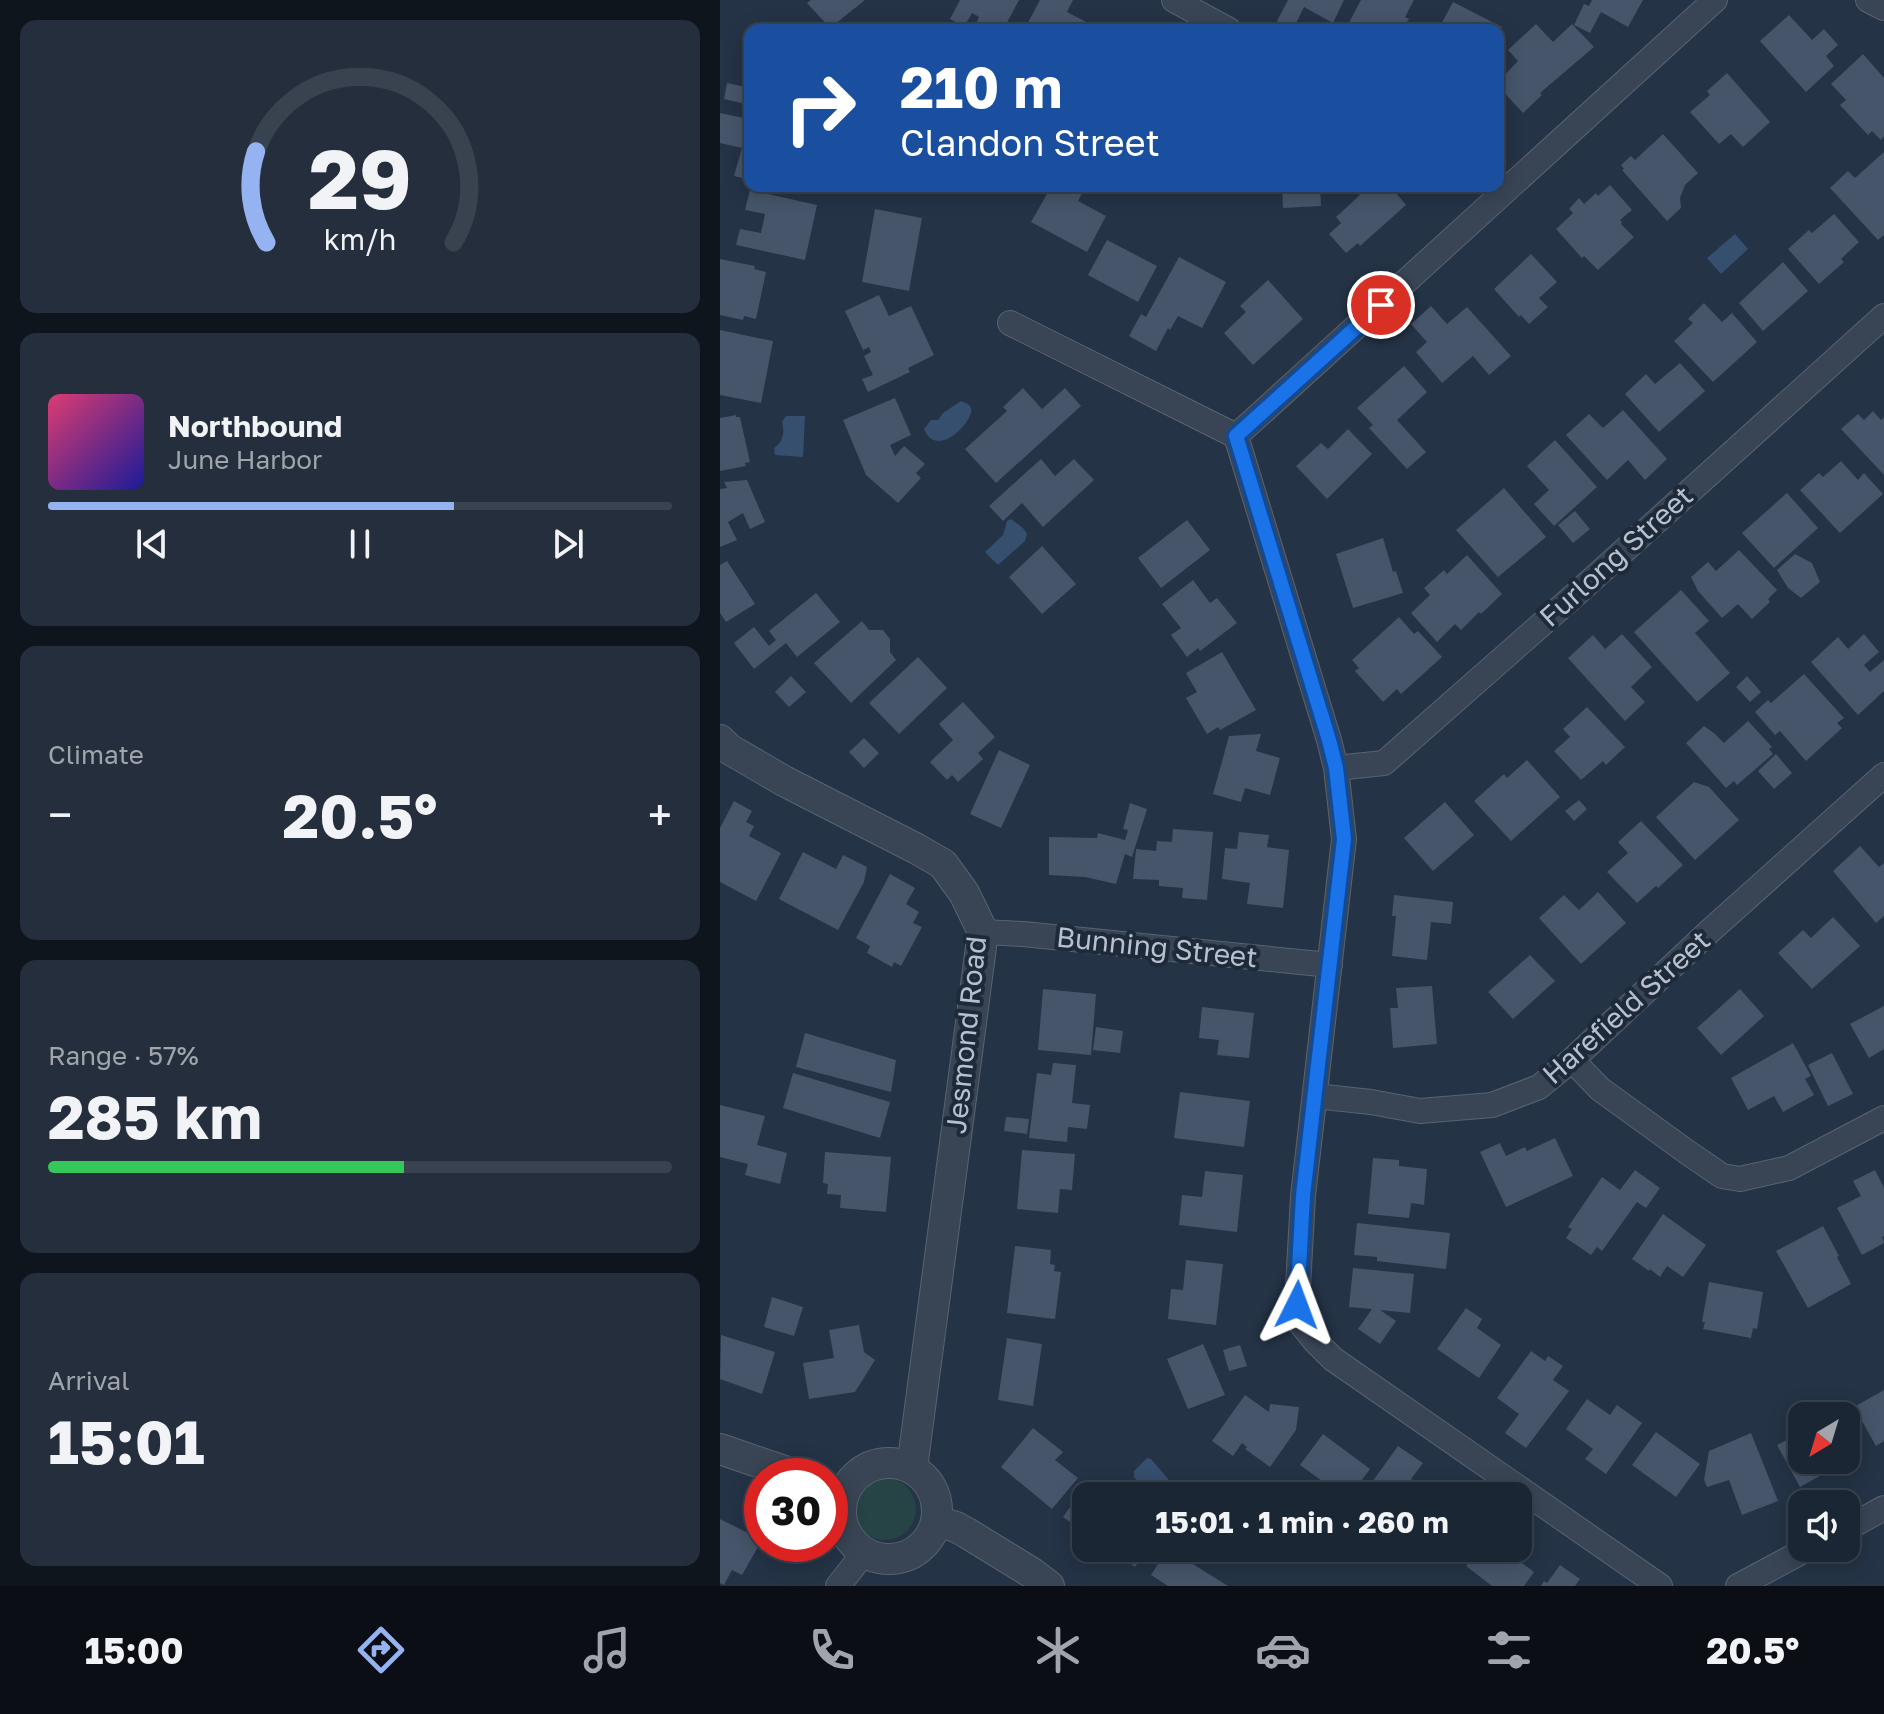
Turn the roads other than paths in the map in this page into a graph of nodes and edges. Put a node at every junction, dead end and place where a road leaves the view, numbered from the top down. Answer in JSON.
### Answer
{"nodes":[{"id":1,"x":1174,"y":0,"type":"edge"},
{"id":2,"x":1715,"y":0,"type":"edge"},
{"id":3,"x":1868,"y":0,"type":"edge"},
{"id":4,"x":1884,"y":8,"type":"edge"},
{"id":5,"x":1218,"y":24,"type":"edge"},
{"id":6,"x":1504,"y":186,"type":"edge"},
{"id":7,"x":1497,"y":192,"type":"edge"},
{"id":8,"x":1884,"y":316,"type":"edge"},
{"id":9,"x":1010,"y":323,"type":"dead end"},
{"id":10,"x":1236,"y":436,"type":"junction"},
{"id":11,"x":720,"y":740,"type":"edge"},
{"id":12,"x":1336,"y":768,"type":"junction"},
{"id":13,"x":1884,"y":775,"type":"edge"},
{"id":14,"x":983,"y":932,"type":"junction"},
{"id":15,"x":1330,"y":965,"type":"junction"},
{"id":16,"x":1572,"y":1060,"type":"junction"},
{"id":17,"x":1315,"y":1096,"type":"junction"},
{"id":18,"x":1884,"y":1118,"type":"edge"},
{"id":19,"x":720,"y":1449,"type":"edge"},
{"id":20,"x":746,"y":1458,"type":"edge"},
{"id":21,"x":912,"y":1468,"type":"junction"},
{"id":22,"x":848,"y":1480,"type":"edge"},
{"id":23,"x":1884,"y":1508,"type":"edge"},
{"id":24,"x":937,"y":1521,"type":"junction"},
{"id":25,"x":1860,"y":1521,"type":"edge"},
{"id":26,"x":848,"y":1536,"type":"edge"},
{"id":27,"x":864,"y":1553,"type":"junction"},
{"id":28,"x":1788,"y":1559,"type":"edge"},
{"id":29,"x":838,"y":1586,"type":"edge"},
{"id":30,"x":1049,"y":1586,"type":"edge"},
{"id":31,"x":1660,"y":1586,"type":"edge"},
{"id":32,"x":1738,"y":1586,"type":"edge"}],
"edges":[{"from":1,"to":5,"type":"street"},
{"from":2,"to":6,"type":"street"},
{"from":3,"to":4,"type":"street"},
{"from":7,"to":10,"type":"street"},
{"from":8,"to":12,"type":"street","name":"Furlong Street"},
{"from":9,"to":10,"type":"street"},
{"from":10,"to":12,"type":"street"},
{"from":11,"to":14,"type":"street","name":"Jesmond Road"},
{"from":12,"to":15,"type":"street"},
{"from":13,"to":16,"type":"street","name":"Harefield Street"},
{"from":14,"to":15,"type":"street","name":"Bunning Street"},
{"from":14,"to":21,"type":"street","name":"Jesmond Road"},
{"from":15,"to":17,"type":"street"},
{"from":16,"to":17,"type":"street","name":"Harefield Street"},
{"from":16,"to":18,"type":"street"},
{"from":17,"to":31,"type":"street"},
{"from":19,"to":20,"type":"street"},
{"from":21,"to":22,"type":"street"},
{"from":21,"to":24,"type":"street"},
{"from":23,"to":25,"type":"street"},
{"from":24,"to":27,"type":"street"},
{"from":24,"to":30,"type":"street"},
{"from":26,"to":27,"type":"street"},
{"from":27,"to":29,"type":"street"},
{"from":28,"to":32,"type":"street"}]}
